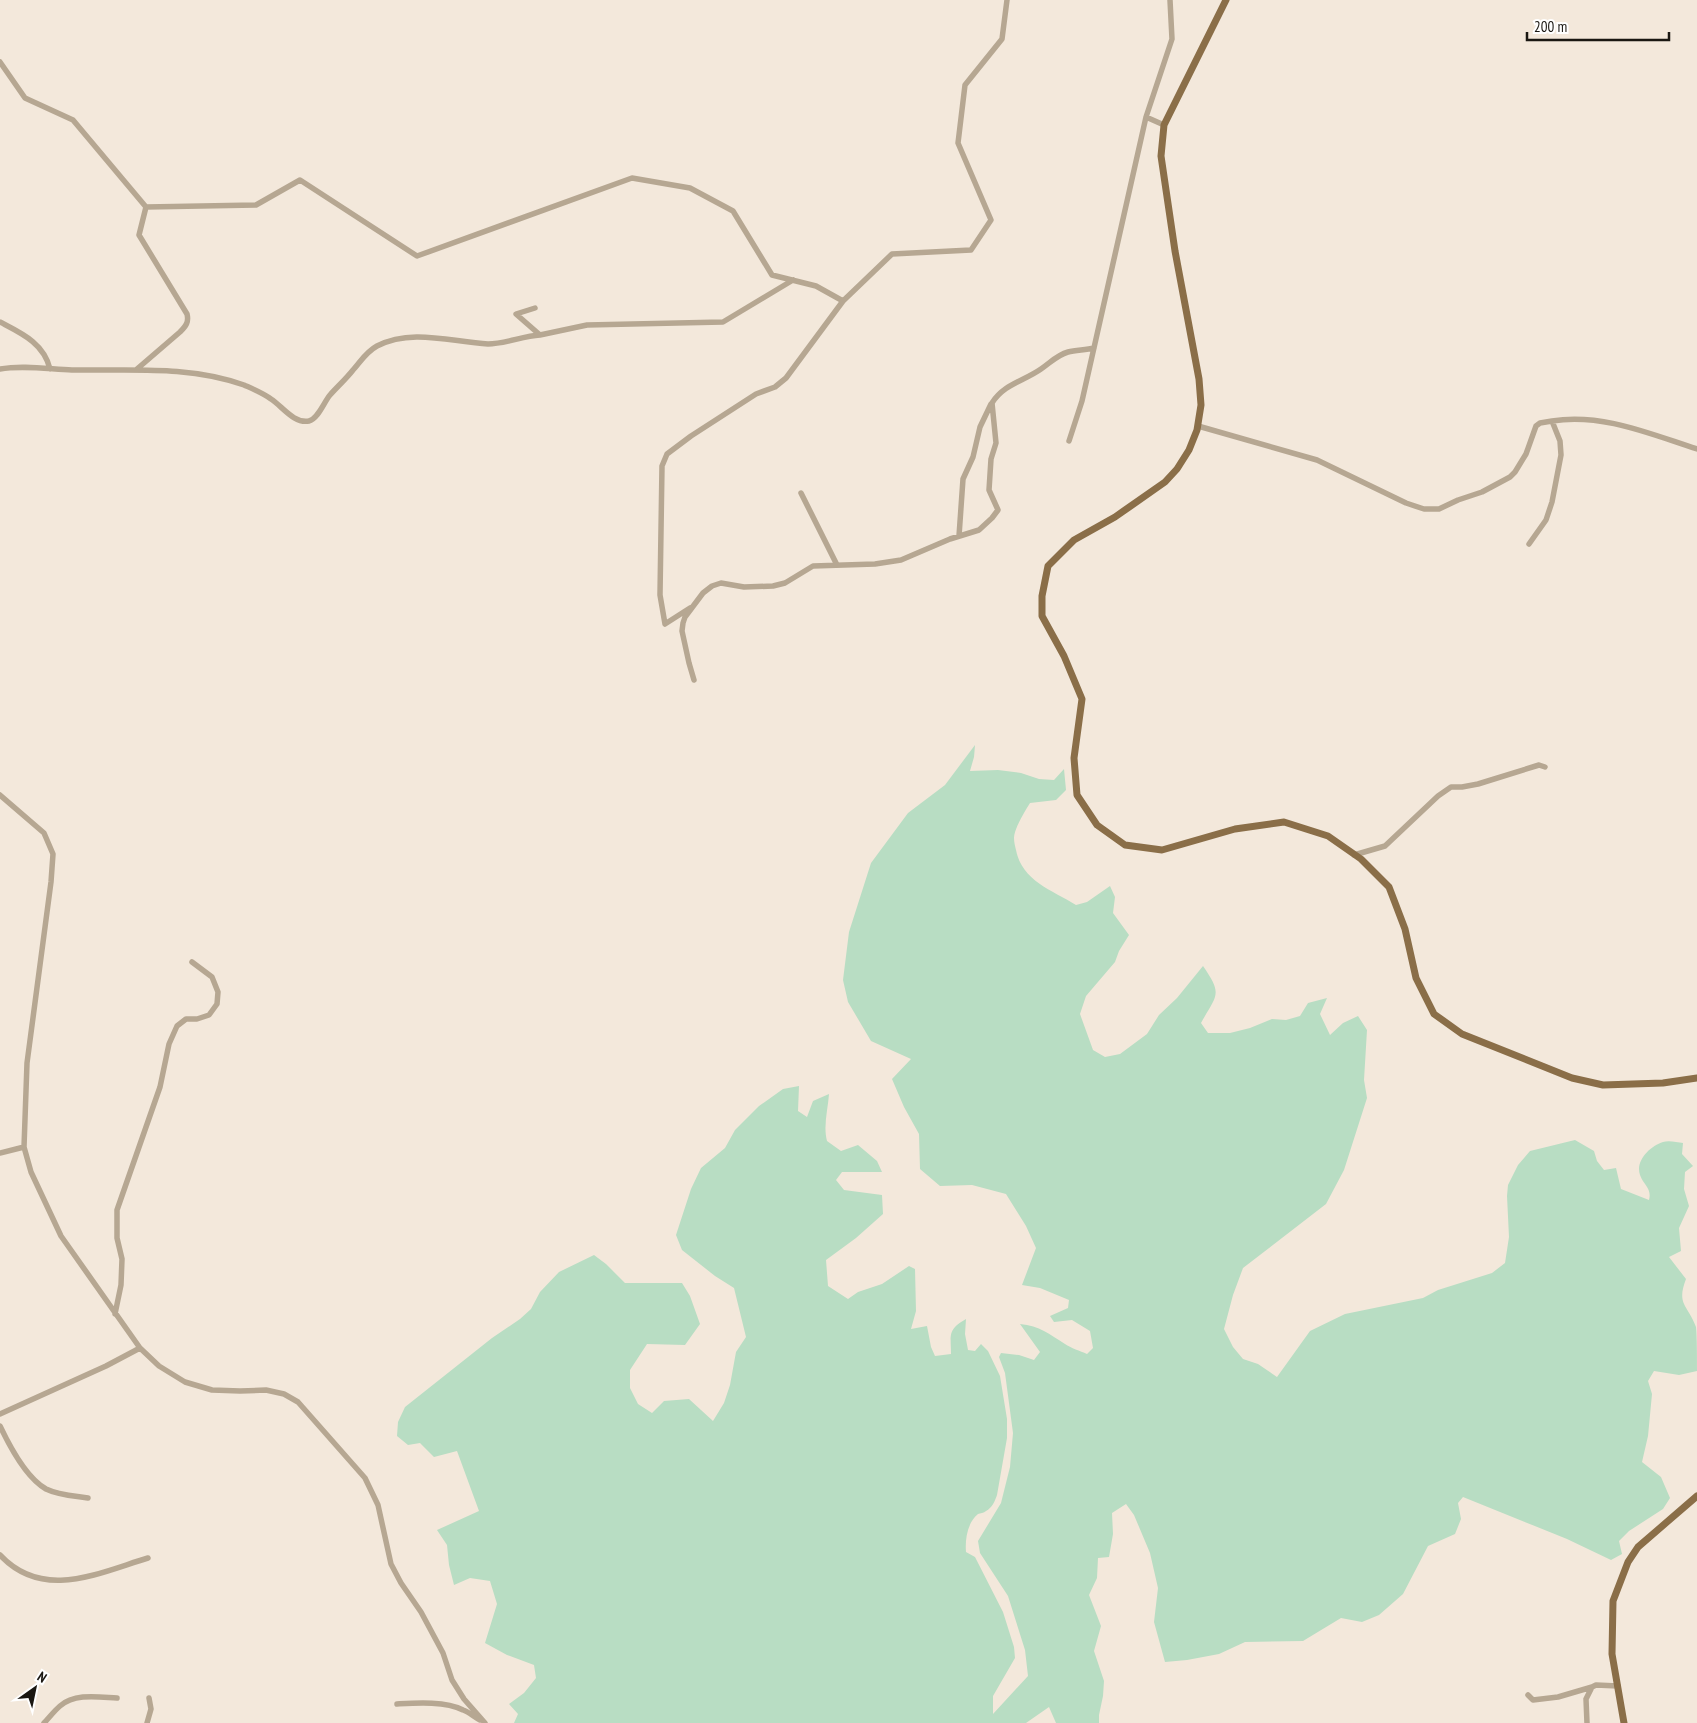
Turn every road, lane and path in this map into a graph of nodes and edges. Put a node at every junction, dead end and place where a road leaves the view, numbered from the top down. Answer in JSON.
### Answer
{"nodes":[{"id":1,"x":1007,"y":0,"type":"edge"},
{"id":2,"x":1170,"y":0,"type":"edge"},
{"id":3,"x":1226,"y":0,"type":"edge"},
{"id":4,"x":0,"y":62,"type":"edge"},
{"id":5,"x":1146,"y":117,"type":"junction"},
{"id":6,"x":1164,"y":124,"type":"junction"},
{"id":7,"x":146,"y":207,"type":"junction"},
{"id":8,"x":793,"y":280,"type":"junction"},
{"id":9,"x":843,"y":301,"type":"junction"},
{"id":10,"x":535,"y":308,"type":"dead end"},
{"id":11,"x":0,"y":322,"type":"edge"},
{"id":12,"x":540,"y":335,"type":"junction"},
{"id":13,"x":1094,"y":348,"type":"junction"},
{"id":14,"x":0,"y":369,"type":"edge"},
{"id":15,"x":50,"y":369,"type":"junction"},
{"id":16,"x":137,"y":369,"type":"junction"},
{"id":17,"x":992,"y":403,"type":"junction"},
{"id":18,"x":1552,"y":421,"type":"junction"},
{"id":19,"x":1198,"y":426,"type":"junction"},
{"id":20,"x":1069,"y":441,"type":"dead end"},
{"id":21,"x":1697,"y":449,"type":"edge"},
{"id":22,"x":801,"y":493,"type":"dead end"},
{"id":23,"x":958,"y":525,"type":"junction"},
{"id":24,"x":959,"y":536,"type":"junction"},
{"id":25,"x":950,"y":539,"type":"junction"},
{"id":26,"x":1529,"y":544,"type":"dead end"},
{"id":27,"x":837,"y":565,"type":"junction"},
{"id":28,"x":692,"y":608,"type":"junction"},
{"id":29,"x":694,"y":680,"type":"dead end"},
{"id":30,"x":1546,"y":767,"type":"dead end"},
{"id":31,"x":0,"y":795,"type":"edge"},
{"id":32,"x":1354,"y":855,"type":"junction"},
{"id":33,"x":192,"y":962,"type":"dead end"},
{"id":34,"x":1697,"y":1078,"type":"edge"},
{"id":35,"x":24,"y":1147,"type":"junction"},
{"id":36,"x":0,"y":1153,"type":"edge"},
{"id":37,"x":115,"y":1314,"type":"junction"},
{"id":38,"x":140,"y":1348,"type":"junction"},
{"id":39,"x":0,"y":1414,"type":"edge"},
{"id":40,"x":0,"y":1426,"type":"edge"},
{"id":41,"x":1697,"y":1496,"type":"edge"},
{"id":42,"x":88,"y":1498,"type":"dead end"},
{"id":43,"x":0,"y":1554,"type":"edge"},
{"id":44,"x":148,"y":1558,"type":"dead end"},
{"id":45,"x":1618,"y":1686,"type":"junction"},
{"id":46,"x":1592,"y":1687,"type":"junction"},
{"id":47,"x":1528,"y":1695,"type":"dead end"},
{"id":48,"x":117,"y":1698,"type":"dead end"},
{"id":49,"x":149,"y":1698,"type":"dead end"},
{"id":50,"x":464,"y":1699,"type":"junction"},
{"id":51,"x":397,"y":1704,"type":"dead end"},
{"id":52,"x":462,"y":1709,"type":"junction"},
{"id":53,"x":485,"y":1722,"type":"edge"},
{"id":54,"x":44,"y":1723,"type":"edge"},
{"id":55,"x":147,"y":1723,"type":"edge"},
{"id":56,"x":1586,"y":1723,"type":"edge"},
{"id":57,"x":1624,"y":1723,"type":"edge"}],
"edges":[{"from":1,"to":9,"type":"street"},
{"from":2,"to":5,"type":"street"},
{"from":3,"to":6,"type":"main road"},
{"from":4,"to":7,"type":"street"},
{"from":5,"to":6,"type":"street"},
{"from":5,"to":13,"type":"street"},
{"from":6,"to":19,"type":"main road"},
{"from":7,"to":8,"type":"street"},
{"from":7,"to":16,"type":"street"},
{"from":8,"to":9,"type":"street"},
{"from":8,"to":12,"type":"street"},
{"from":9,"to":28,"type":"street"},
{"from":10,"to":12,"type":"street"},
{"from":11,"to":15,"type":"street"},
{"from":12,"to":16,"type":"street"},
{"from":13,"to":17,"type":"street"},
{"from":13,"to":20,"type":"street"},
{"from":14,"to":15,"type":"street"},
{"from":15,"to":16,"type":"street"},
{"from":17,"to":23,"type":"street"},
{"from":17,"to":24,"type":"street"},
{"from":18,"to":19,"type":"street"},
{"from":18,"to":21,"type":"street"},
{"from":18,"to":26,"type":"street"},
{"from":19,"to":32,"type":"main road"},
{"from":22,"to":27,"type":"street"},
{"from":23,"to":24,"type":"street"},
{"from":23,"to":25,"type":"street"},
{"from":24,"to":25,"type":"street"},
{"from":25,"to":27,"type":"street"},
{"from":27,"to":28,"type":"street"},
{"from":28,"to":29,"type":"street"},
{"from":30,"to":32,"type":"street"},
{"from":31,"to":35,"type":"street"},
{"from":32,"to":34,"type":"main road"},
{"from":33,"to":37,"type":"street"},
{"from":35,"to":36,"type":"street"},
{"from":35,"to":37,"type":"street"},
{"from":37,"to":38,"type":"street"},
{"from":38,"to":39,"type":"street"},
{"from":38,"to":50,"type":"street"},
{"from":40,"to":42,"type":"street"},
{"from":41,"to":45,"type":"main road"},
{"from":43,"to":44,"type":"street"},
{"from":45,"to":46,"type":"street"},
{"from":45,"to":57,"type":"main road"},
{"from":46,"to":47,"type":"street"},
{"from":46,"to":56,"type":"street"},
{"from":48,"to":54,"type":"street"},
{"from":49,"to":55,"type":"street"},
{"from":50,"to":52,"type":"street"},
{"from":50,"to":53,"type":"street"},
{"from":51,"to":52,"type":"street"},
{"from":52,"to":53,"type":"street"}]}
